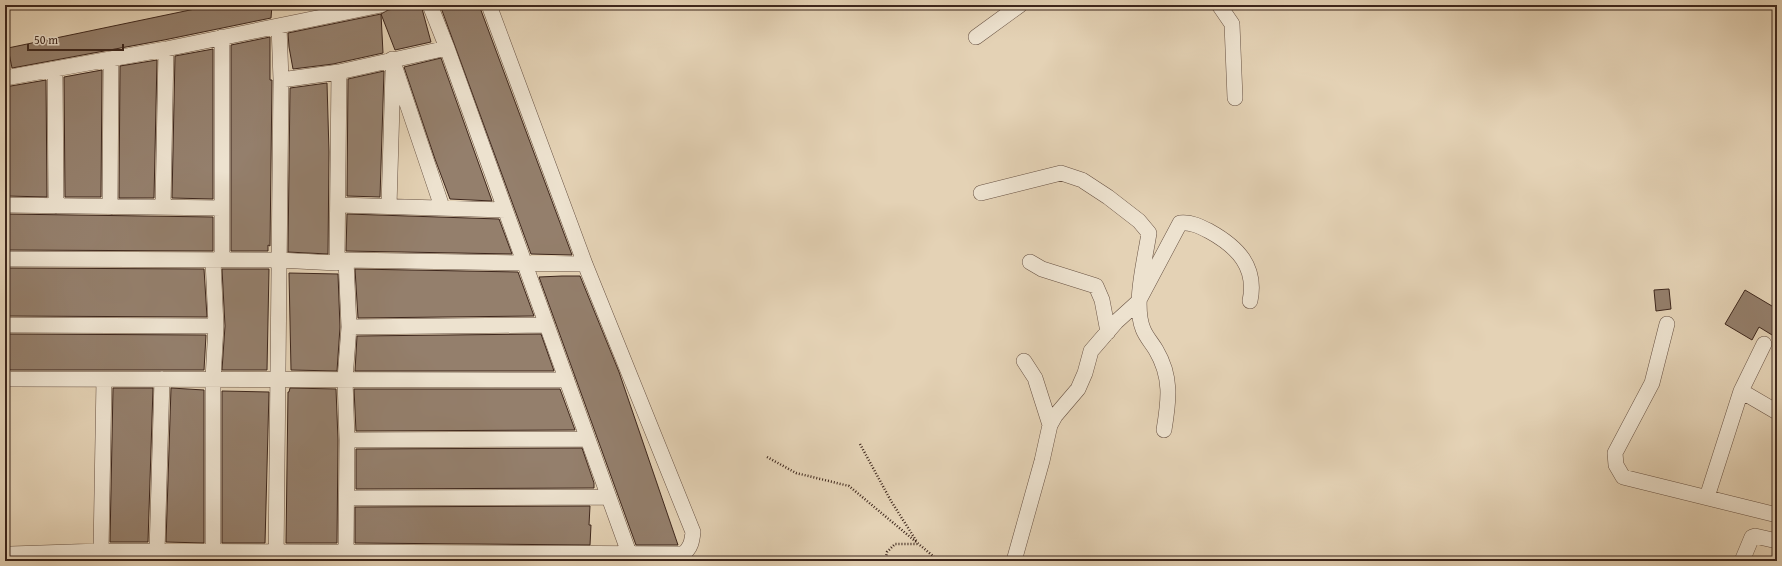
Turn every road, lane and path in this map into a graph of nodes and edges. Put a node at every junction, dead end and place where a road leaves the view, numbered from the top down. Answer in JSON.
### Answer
{"nodes":[{"id":1,"x":381,"y":5,"type":"edge"},
{"id":2,"x":430,"y":5,"type":"edge"},
{"id":3,"x":489,"y":5,"type":"edge"},
{"id":4,"x":1020,"y":5,"type":"edge"},
{"id":5,"x":1219,"y":5,"type":"edge"},
{"id":6,"x":279,"y":26,"type":"junction"},
{"id":7,"x":222,"y":37,"type":"junction"},
{"id":8,"x":976,"y":37,"type":"dead end"},
{"id":9,"x":447,"y":48,"type":"junction"},
{"id":10,"x":166,"y":49,"type":"junction"},
{"id":11,"x":111,"y":60,"type":"junction"},
{"id":12,"x":392,"y":60,"type":"junction"},
{"id":13,"x":55,"y":69,"type":"junction"},
{"id":14,"x":339,"y":72,"type":"junction"},
{"id":15,"x":5,"y":78,"type":"edge"},
{"id":16,"x":281,"y":80,"type":"junction"},
{"id":17,"x":1235,"y":98,"type":"dead end"},
{"id":18,"x":981,"y":193,"type":"dead end"},
{"id":19,"x":5,"y":205,"type":"edge"},
{"id":20,"x":338,"y":205,"type":"junction"},
{"id":21,"x":56,"y":206,"type":"junction"},
{"id":22,"x":389,"y":206,"type":"junction"},
{"id":23,"x":110,"y":207,"type":"junction"},
{"id":24,"x":164,"y":207,"type":"junction"},
{"id":25,"x":442,"y":207,"type":"junction"},
{"id":26,"x":222,"y":208,"type":"junction"},
{"id":27,"x":505,"y":210,"type":"junction"},
{"id":28,"x":5,"y":259,"type":"edge"},
{"id":29,"x":218,"y":260,"type":"junction"},
{"id":30,"x":278,"y":260,"type":"junction"},
{"id":31,"x":341,"y":262,"type":"junction"},
{"id":32,"x":1030,"y":262,"type":"dead end"},
{"id":33,"x":525,"y":263,"type":"junction"},
{"id":34,"x":585,"y":264,"type":"junction"},
{"id":35,"x":1250,"y":301,"type":"dead end"},
{"id":36,"x":1138,"y":302,"type":"junction"},
{"id":37,"x":1667,"y":324,"type":"dead end"},
{"id":38,"x":5,"y":325,"type":"edge"},
{"id":39,"x":547,"y":325,"type":"junction"},
{"id":40,"x":216,"y":326,"type":"junction"},
{"id":41,"x":349,"y":327,"type":"junction"},
{"id":42,"x":1108,"y":332,"type":"junction"},
{"id":43,"x":1764,"y":344,"type":"dead end"},
{"id":44,"x":1024,"y":360,"type":"dead end"},
{"id":45,"x":5,"y":377,"type":"edge"},
{"id":46,"x":277,"y":378,"type":"junction"},
{"id":47,"x":162,"y":379,"type":"junction"},
{"id":48,"x":213,"y":379,"type":"junction"},
{"id":49,"x":345,"y":379,"type":"junction"},
{"id":50,"x":104,"y":380,"type":"junction"},
{"id":51,"x":567,"y":380,"type":"junction"},
{"id":52,"x":1742,"y":391,"type":"junction"},
{"id":53,"x":1777,"y":412,"type":"edge"},
{"id":54,"x":1050,"y":426,"type":"junction"},
{"id":55,"x":1164,"y":430,"type":"dead end"},
{"id":56,"x":588,"y":439,"type":"junction"},
{"id":57,"x":347,"y":440,"type":"junction"},
{"id":58,"x":860,"y":444,"type":"dead end"},
{"id":59,"x":767,"y":457,"type":"dead end"},
{"id":60,"x":609,"y":497,"type":"junction"},
{"id":61,"x":1707,"y":497,"type":"junction"},
{"id":62,"x":347,"y":498,"type":"junction"},
{"id":63,"x":1777,"y":515,"type":"edge"},
{"id":64,"x":1777,"y":541,"type":"edge"},
{"id":65,"x":918,"y":544,"type":"junction"},
{"id":66,"x":101,"y":551,"type":"junction"},
{"id":67,"x":157,"y":552,"type":"junction"},
{"id":68,"x":213,"y":552,"type":"junction"},
{"id":69,"x":346,"y":552,"type":"junction"},
{"id":70,"x":629,"y":553,"type":"junction"},
{"id":71,"x":276,"y":556,"type":"edge"},
{"id":72,"x":11,"y":561,"type":"edge"},
{"id":73,"x":886,"y":561,"type":"edge"},
{"id":74,"x":938,"y":561,"type":"edge"},
{"id":75,"x":1014,"y":561,"type":"edge"},
{"id":76,"x":1742,"y":561,"type":"edge"}],
"edges":[{"from":1,"to":6,"type":"street"},
{"from":2,"to":9,"type":"street"},
{"from":3,"to":34,"type":"street"},
{"from":4,"to":8,"type":"street"},
{"from":5,"to":17,"type":"street"},
{"from":6,"to":7,"type":"street"},
{"from":6,"to":16,"type":"street"},
{"from":7,"to":10,"type":"street"},
{"from":7,"to":26,"type":"street"},
{"from":9,"to":12,"type":"street"},
{"from":9,"to":27,"type":"street"},
{"from":10,"to":11,"type":"street"},
{"from":10,"to":24,"type":"street"},
{"from":11,"to":13,"type":"street"},
{"from":11,"to":23,"type":"street"},
{"from":12,"to":14,"type":"street"},
{"from":12,"to":22,"type":"street"},
{"from":12,"to":25,"type":"street"},
{"from":13,"to":15,"type":"street"},
{"from":13,"to":21,"type":"street"},
{"from":14,"to":16,"type":"street"},
{"from":14,"to":20,"type":"street"},
{"from":16,"to":30,"type":"street"},
{"from":18,"to":36,"type":"street"},
{"from":19,"to":21,"type":"street"},
{"from":20,"to":22,"type":"street"},
{"from":20,"to":31,"type":"street"},
{"from":21,"to":23,"type":"street"},
{"from":22,"to":25,"type":"street"},
{"from":23,"to":24,"type":"street"},
{"from":24,"to":26,"type":"street"},
{"from":25,"to":27,"type":"street"},
{"from":26,"to":29,"type":"street"},
{"from":27,"to":33,"type":"street"},
{"from":28,"to":29,"type":"street"},
{"from":29,"to":30,"type":"street"},
{"from":29,"to":40,"type":"street"},
{"from":30,"to":31,"type":"street"},
{"from":30,"to":46,"type":"street"},
{"from":31,"to":33,"type":"street"},
{"from":31,"to":41,"type":"street"},
{"from":32,"to":42,"type":"street"},
{"from":33,"to":34,"type":"street"},
{"from":33,"to":39,"type":"street"},
{"from":34,"to":70,"type":"street"},
{"from":35,"to":36,"type":"street"},
{"from":36,"to":42,"type":"street"},
{"from":36,"to":55,"type":"street"},
{"from":37,"to":61,"type":"street"},
{"from":38,"to":40,"type":"street"},
{"from":39,"to":41,"type":"street"},
{"from":39,"to":51,"type":"street"},
{"from":40,"to":48,"type":"street"},
{"from":41,"to":49,"type":"street"},
{"from":42,"to":54,"type":"street"},
{"from":43,"to":52,"type":"street"},
{"from":44,"to":54,"type":"street"},
{"from":45,"to":50,"type":"street"},
{"from":46,"to":48,"type":"street"},
{"from":46,"to":49,"type":"street"},
{"from":46,"to":71,"type":"street"},
{"from":47,"to":48,"type":"street"},
{"from":47,"to":50,"type":"street"},
{"from":47,"to":67,"type":"street"},
{"from":48,"to":68,"type":"street"},
{"from":49,"to":51,"type":"street"},
{"from":49,"to":57,"type":"street"},
{"from":50,"to":66,"type":"street"},
{"from":51,"to":56,"type":"street"},
{"from":52,"to":53,"type":"street"},
{"from":52,"to":61,"type":"street"},
{"from":54,"to":75,"type":"street"},
{"from":56,"to":57,"type":"street"},
{"from":56,"to":60,"type":"street"},
{"from":57,"to":62,"type":"street"},
{"from":58,"to":65,"type":"path"},
{"from":59,"to":65,"type":"path"},
{"from":60,"to":62,"type":"street"},
{"from":60,"to":70,"type":"street"},
{"from":61,"to":63,"type":"street"},
{"from":62,"to":69,"type":"street"},
{"from":64,"to":76,"type":"street"},
{"from":65,"to":73,"type":"path"},
{"from":65,"to":74,"type":"path"},
{"from":66,"to":67,"type":"street"},
{"from":66,"to":72,"type":"street"},
{"from":67,"to":68,"type":"street"},
{"from":68,"to":71,"type":"street"},
{"from":69,"to":70,"type":"street"},
{"from":69,"to":71,"type":"street"}]}
